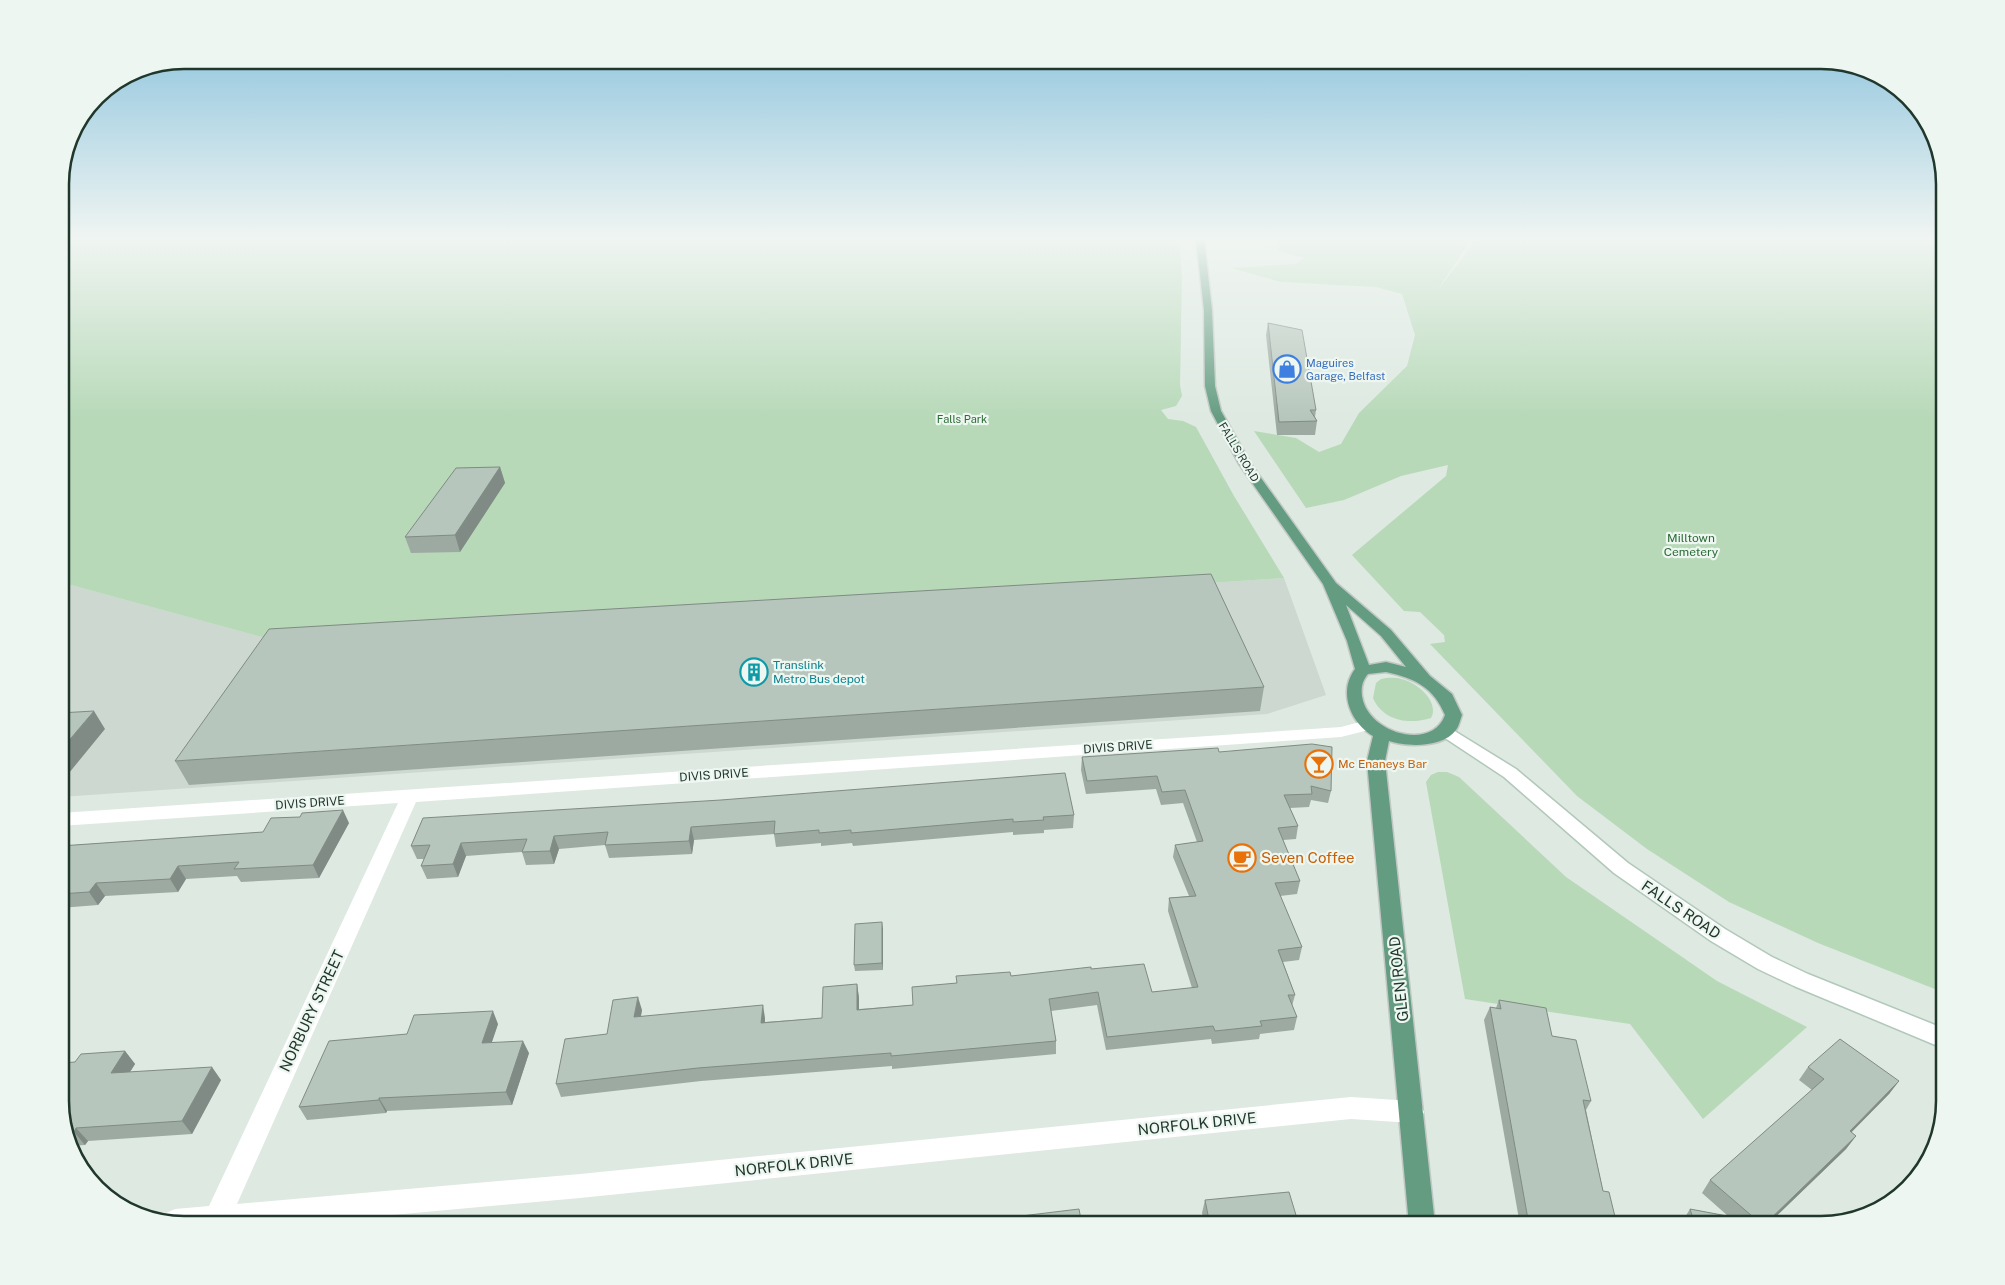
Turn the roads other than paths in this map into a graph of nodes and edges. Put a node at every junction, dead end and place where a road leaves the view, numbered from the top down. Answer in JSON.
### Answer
{"nodes":[{"id":1,"x":1207,"y":299,"type":"edge"},
{"id":2,"x":1330,"y":584,"type":"junction"},
{"id":3,"x":1363,"y":670,"type":"junction"},
{"id":4,"x":1422,"y":678,"type":"junction"},
{"id":5,"x":1374,"y":730,"type":"junction"},
{"id":6,"x":1448,"y":732,"type":"junction"},
{"id":7,"x":410,"y":796,"type":"junction"},
{"id":8,"x":69,"y":819,"type":"edge"},
{"id":9,"x":1936,"y":1035,"type":"edge"},
{"id":10,"x":1412,"y":1112,"type":"junction"},
{"id":11,"x":218,"y":1216,"type":"edge"},
{"id":12,"x":276,"y":1216,"type":"edge"},
{"id":13,"x":1421,"y":1216,"type":"edge"}],
"edges":[{"from":1,"to":2,"type":"main road","name":"FALLS ROAD"},
{"from":2,"to":3,"type":"main road","name":"FALLS ROAD"},
{"from":2,"to":4,"type":"main road","name":"FALLS ROAD"},
{"from":3,"to":4,"type":"main road"},
{"from":3,"to":5,"type":"main road"},
{"from":4,"to":6,"type":"main road"},
{"from":5,"to":6,"type":"main road"},
{"from":5,"to":7,"type":"street","name":"DIVIS DRIVE"},
{"from":5,"to":10,"type":"main road","name":"GLEN ROAD"},
{"from":6,"to":9,"type":"street","name":"FALLS ROAD"},
{"from":7,"to":8,"type":"street","name":"DIVIS DRIVE"},
{"from":7,"to":11,"type":"street","name":"NORBURY STREET"},
{"from":10,"to":12,"type":"street","name":"NORFOLK DRIVE"},
{"from":10,"to":13,"type":"main road","name":"GLEN ROAD"}]}
